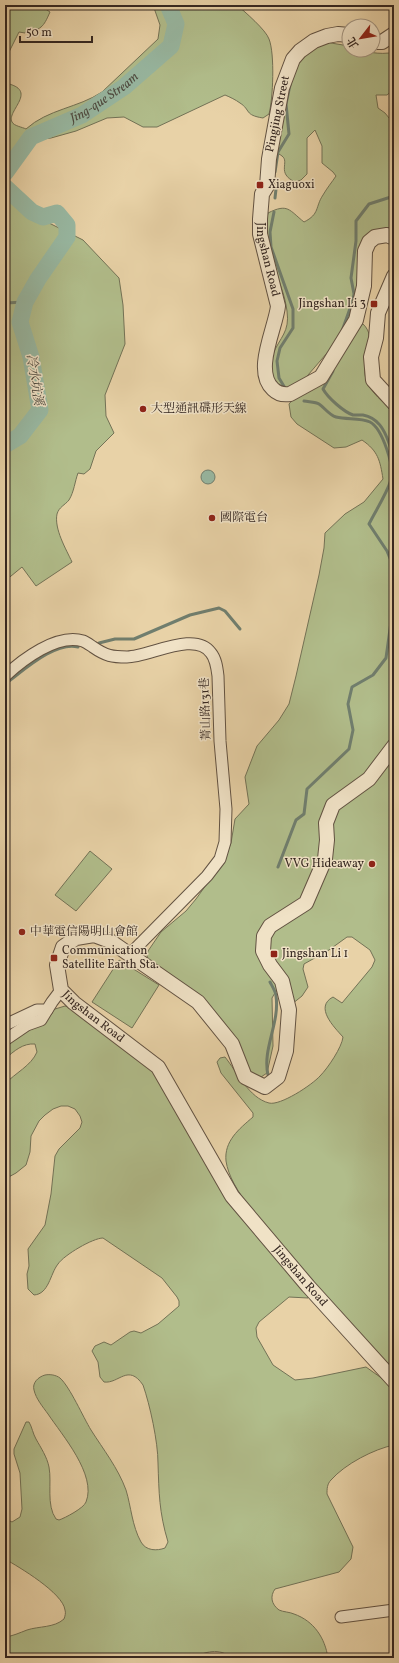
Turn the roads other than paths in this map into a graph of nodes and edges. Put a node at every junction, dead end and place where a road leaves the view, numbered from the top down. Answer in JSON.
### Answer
{"nodes":[{"id":1,"x":341,"y":34,"type":"edge"},
{"id":2,"x":394,"y":34,"type":"edge"},
{"id":3,"x":381,"y":42,"type":"edge"},
{"id":4,"x":267,"y":186,"type":"joint"},
{"id":5,"x":394,"y":238,"type":"edge"},
{"id":6,"x":394,"y":276,"type":"edge"},
{"id":7,"x":394,"y":403,"type":"edge"},
{"id":8,"x":5,"y":676,"type":"edge"},
{"id":9,"x":394,"y":746,"type":"edge"},
{"id":10,"x":130,"y":954,"type":"junction"},
{"id":11,"x":61,"y":990,"type":"junction"},
{"id":12,"x":47,"y":1010,"type":"junction"},
{"id":13,"x":5,"y":1025,"type":"edge"},
{"id":14,"x":5,"y":1040,"type":"edge"},
{"id":15,"x":394,"y":1381,"type":"edge"},
{"id":16,"x":394,"y":1610,"type":"edge"},
{"id":17,"x":340,"y":1618,"type":"dead end"}],
"edges":[{"from":1,"to":4,"type":"street","name":"Pingjing Street"},
{"from":2,"to":3,"type":"street"},
{"from":4,"to":5,"type":"street","name":"Jingshan Road"},
{"from":6,"to":7,"type":"street"},
{"from":8,"to":10,"type":"street","name":"菁山路131巷"},
{"from":9,"to":10,"type":"street","name":"Jingshan Road"},
{"from":10,"to":11,"type":"street","name":"Jingshan Road"},
{"from":11,"to":12,"type":"street"},
{"from":11,"to":15,"type":"street","name":"Jingshan Road"},
{"from":12,"to":13,"type":"street"},
{"from":12,"to":14,"type":"street"},
{"from":16,"to":17,"type":"street"}]}
